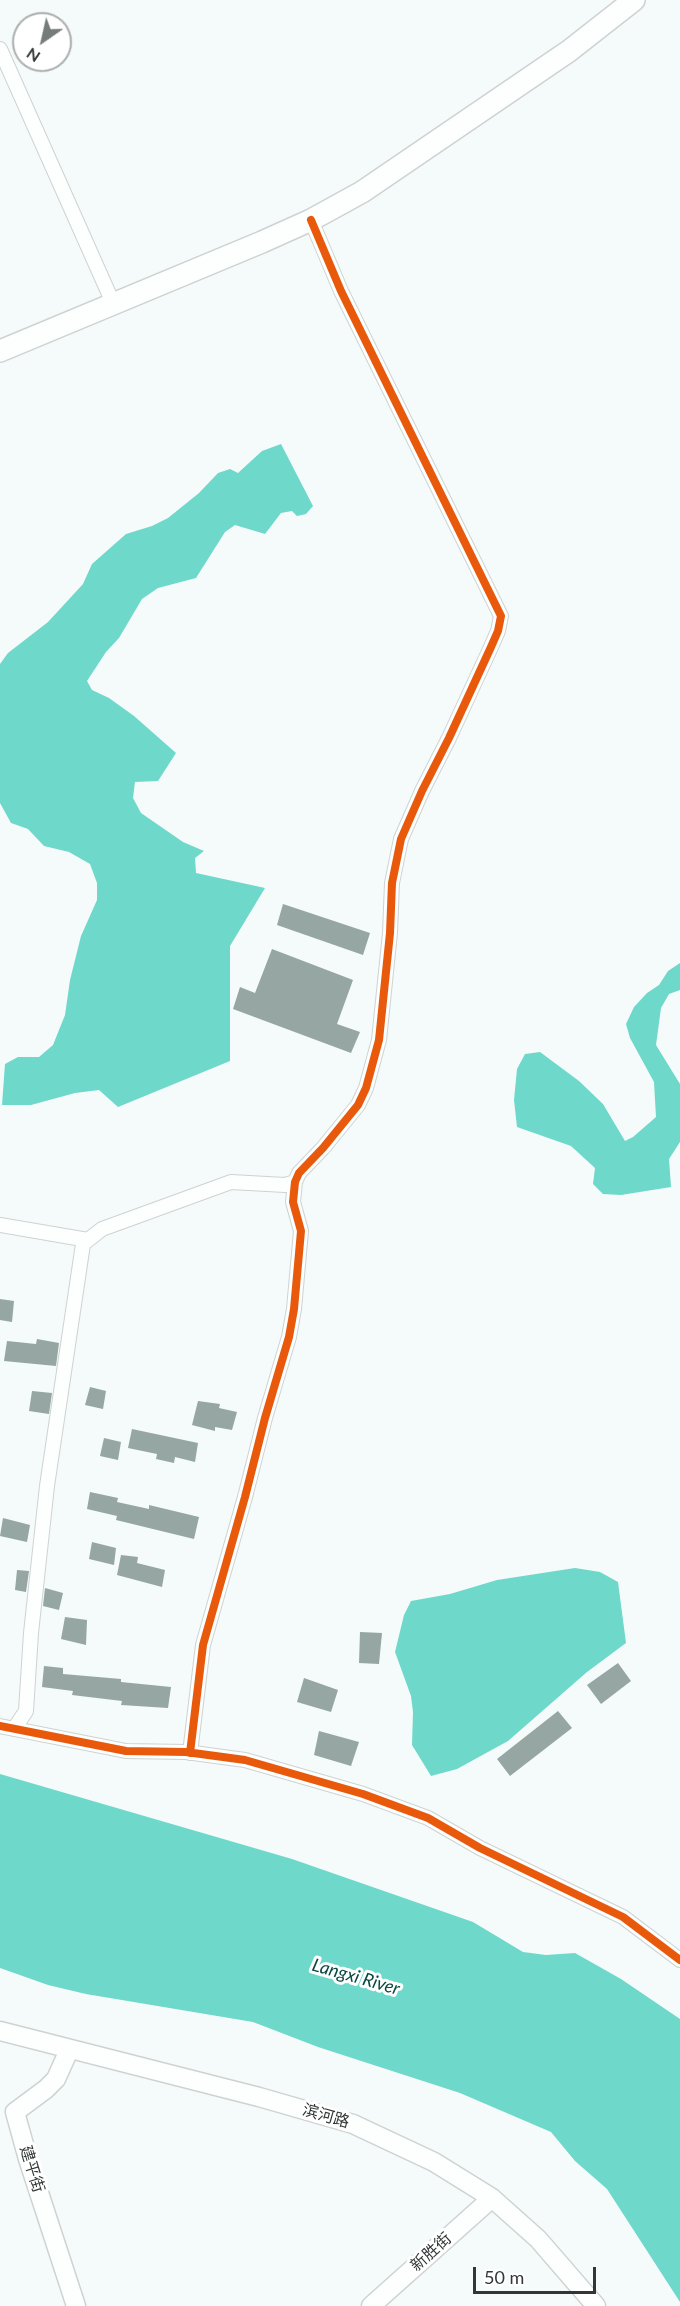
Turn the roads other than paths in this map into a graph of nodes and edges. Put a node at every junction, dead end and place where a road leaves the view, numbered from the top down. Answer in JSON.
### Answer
{"nodes":[{"id":1,"x":634,"y":0,"type":"edge"},
{"id":2,"x":0,"y":49,"type":"edge"},
{"id":3,"x":311,"y":220,"type":"junction"},
{"id":4,"x":113,"y":303,"type":"junction"},
{"id":5,"x":0,"y":351,"type":"edge"},
{"id":6,"x":295,"y":1182,"type":"junction"},
{"id":7,"x":0,"y":1225,"type":"edge"},
{"id":8,"x":88,"y":1240,"type":"junction"},
{"id":9,"x":7,"y":1728,"type":"edge"},
{"id":10,"x":190,"y":1753,"type":"junction"},
{"id":11,"x":680,"y":1960,"type":"edge"},
{"id":12,"x":0,"y":2031,"type":"edge"},
{"id":13,"x":69,"y":2050,"type":"junction"},
{"id":14,"x":492,"y":2198,"type":"junction"},
{"id":15,"x":76,"y":2306,"type":"edge"},
{"id":16,"x":371,"y":2306,"type":"edge"},
{"id":17,"x":596,"y":2306,"type":"edge"}],
"edges":[{"from":1,"to":3,"type":"main road"},
{"from":2,"to":4,"type":"street"},
{"from":3,"to":4,"type":"main road"},
{"from":3,"to":6,"type":"street"},
{"from":4,"to":5,"type":"main road"},
{"from":6,"to":8,"type":"street"},
{"from":6,"to":10,"type":"street"},
{"from":7,"to":8,"type":"street"},
{"from":8,"to":9,"type":"street"},
{"from":9,"to":10,"type":"street"},
{"from":10,"to":11,"type":"street"},
{"from":12,"to":13,"type":"street","name":"滨河路"},
{"from":13,"to":14,"type":"street","name":"滨河路"},
{"from":13,"to":15,"type":"street","name":"建平街"},
{"from":14,"to":16,"type":"street","name":"新胜街"},
{"from":14,"to":17,"type":"street","name":"滨河路"}]}
